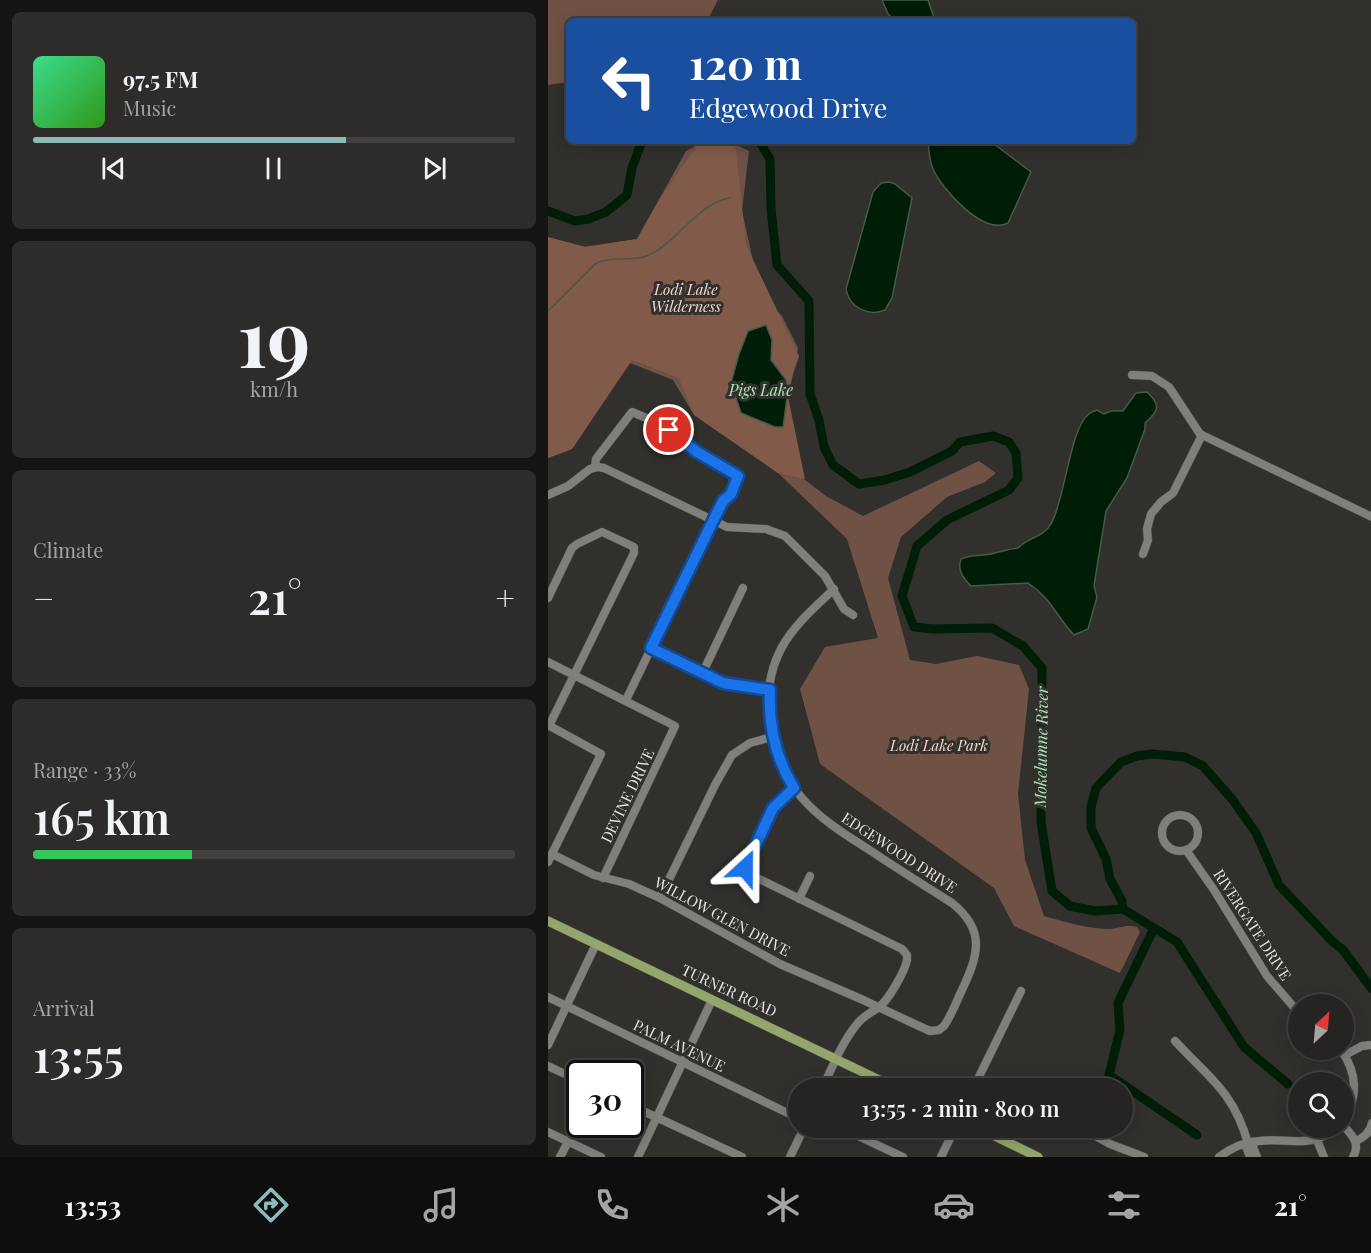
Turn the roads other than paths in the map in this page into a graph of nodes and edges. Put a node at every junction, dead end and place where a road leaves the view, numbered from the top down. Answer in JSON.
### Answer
{"nodes":[{"id":1,"x":1132,"y":375,"type":"dead end"},
{"id":2,"x":1202,"y":435,"type":"junction"},
{"id":3,"x":594,"y":467,"type":"junction"},
{"id":4,"x":548,"y":495,"type":"edge"},
{"id":5,"x":1372,"y":517,"type":"edge"},
{"id":6,"x":713,"y":521,"type":"junction"},
{"id":7,"x":1143,"y":554,"type":"dead end"},
{"id":8,"x":743,"y":588,"type":"dead end"},
{"id":9,"x":834,"y":590,"type":"junction"},
{"id":10,"x":548,"y":598,"type":"edge"},
{"id":11,"x":852,"y":615,"type":"dead end"},
{"id":12,"x":651,"y":648,"type":"junction"},
{"id":13,"x":548,"y":662,"type":"edge"},
{"id":14,"x":702,"y":674,"type":"junction"},
{"id":15,"x":574,"y":675,"type":"junction"},
{"id":16,"x":770,"y":690,"type":"junction"},
{"id":17,"x":626,"y":700,"type":"junction"},
{"id":18,"x":549,"y":726,"type":"edge"},
{"id":19,"x":772,"y":737,"type":"junction"},
{"id":20,"x":794,"y":788,"type":"junction"},
{"id":21,"x":1186,"y":850,"type":"junction"},
{"id":22,"x":550,"y":858,"type":"edge"},
{"id":23,"x":810,"y":876,"type":"dead end"},
{"id":24,"x":603,"y":878,"type":"junction"},
{"id":25,"x":660,"y":898,"type":"junction"},
{"id":26,"x":799,"y":899,"type":"junction"},
{"id":27,"x":548,"y":921,"type":"edge"},
{"id":28,"x":596,"y":944,"type":"junction"},
{"id":29,"x":1021,"y":991,"type":"dead end"},
{"id":30,"x":548,"y":997,"type":"edge"},
{"id":31,"x":712,"y":1000,"type":"junction"},
{"id":32,"x":1288,"y":1000,"type":"edge"},
{"id":33,"x":567,"y":1006,"type":"junction"},
{"id":34,"x":879,"y":1007,"type":"junction"},
{"id":35,"x":1175,"y":1041,"type":"dead end"},
{"id":36,"x":548,"y":1045,"type":"edge"},
{"id":37,"x":1372,"y":1045,"type":"edge"},
{"id":38,"x":1354,"y":1049,"type":"edge"},
{"id":39,"x":836,"y":1059,"type":"junction"},
{"id":40,"x":683,"y":1063,"type":"junction"},
{"id":41,"x":548,"y":1066,"type":"edge"},
{"id":42,"x":566,"y":1074,"type":"edge"},
{"id":43,"x":827,"y":1078,"type":"edge"},
{"id":44,"x":875,"y":1078,"type":"edge"},
{"id":45,"x":978,"y":1078,"type":"edge"},
{"id":46,"x":644,"y":1111,"type":"edge"},
{"id":47,"x":788,"y":1113,"type":"edge"},
{"id":48,"x":656,"y":1117,"type":"junction"},
{"id":49,"x":1372,"y":1123,"type":"edge"},
{"id":50,"x":548,"y":1132,"type":"edge"},
{"id":51,"x":799,"y":1138,"type":"edge"},
{"id":52,"x":862,"y":1138,"type":"edge"},
{"id":53,"x":950,"y":1138,"type":"edge"},
{"id":54,"x":999,"y":1138,"type":"edge"},
{"id":55,"x":1099,"y":1138,"type":"edge"},
{"id":56,"x":1320,"y":1138,"type":"edge"},
{"id":57,"x":1354,"y":1138,"type":"edge"},
{"id":58,"x":1317,"y":1140,"type":"junction"},
{"id":59,"x":1356,"y":1141,"type":"junction"},
{"id":60,"x":568,"y":1142,"type":"junction"},
{"id":61,"x":1248,"y":1143,"type":"junction"},
{"id":62,"x":560,"y":1157,"type":"edge"},
{"id":63,"x":601,"y":1157,"type":"edge"},
{"id":64,"x":638,"y":1157,"type":"edge"},
{"id":65,"x":742,"y":1157,"type":"edge"},
{"id":66,"x":790,"y":1157,"type":"edge"},
{"id":67,"x":903,"y":1157,"type":"edge"},
{"id":68,"x":941,"y":1157,"type":"edge"},
{"id":69,"x":1038,"y":1157,"type":"edge"},
{"id":70,"x":1144,"y":1157,"type":"edge"},
{"id":71,"x":1220,"y":1157,"type":"edge"},
{"id":72,"x":1250,"y":1157,"type":"edge"},
{"id":73,"x":1257,"y":1157,"type":"edge"},
{"id":74,"x":1324,"y":1157,"type":"edge"},
{"id":75,"x":1353,"y":1157,"type":"edge"}],
"edges":[{"from":1,"to":2,"type":"street"},
{"from":2,"to":5,"type":"street"},
{"from":2,"to":7,"type":"street"},
{"from":3,"to":4,"type":"street"},
{"from":3,"to":6,"type":"street"},
{"from":3,"to":6,"type":"street"},
{"from":6,"to":9,"type":"street"},
{"from":6,"to":12,"type":"street"},
{"from":8,"to":14,"type":"street"},
{"from":9,"to":11,"type":"street"},
{"from":9,"to":16,"type":"street","name":"EDGEWOOD DRIVE"},
{"from":10,"to":15,"type":"street"},
{"from":12,"to":14,"type":"street"},
{"from":12,"to":17,"type":"street"},
{"from":13,"to":15,"type":"street"},
{"from":14,"to":16,"type":"street"},
{"from":15,"to":17,"type":"street"},
{"from":15,"to":18,"type":"street"},
{"from":16,"to":19,"type":"street","name":"EDGEWOOD DRIVE"},
{"from":17,"to":24,"type":"street","name":"DEVINE DRIVE"},
{"from":18,"to":22,"type":"street"},
{"from":19,"to":20,"type":"street","name":"EDGEWOOD DRIVE"},
{"from":19,"to":25,"type":"street"},
{"from":20,"to":26,"type":"street"},
{"from":20,"to":34,"type":"street","name":"EDGEWOOD DRIVE"},
{"from":21,"to":21,"type":"street","name":"RIVERGATE DRIVE"},
{"from":21,"to":32,"type":"street","name":"RIVERGATE DRIVE"},
{"from":22,"to":24,"type":"street","name":"WILLOW GLEN DRIVE"},
{"from":23,"to":26,"type":"street"},
{"from":24,"to":25,"type":"street","name":"WILLOW GLEN DRIVE"},
{"from":25,"to":34,"type":"street","name":"WILLOW GLEN DRIVE"},
{"from":26,"to":34,"type":"street"},
{"from":27,"to":28,"type":"main road","name":"TURNER ROAD"},
{"from":28,"to":31,"type":"main road","name":"TURNER ROAD"},
{"from":28,"to":33,"type":"street"},
{"from":29,"to":45,"type":"street"},
{"from":30,"to":33,"type":"street","name":"PALM AVENUE"},
{"from":31,"to":39,"type":"main road","name":"TURNER ROAD"},
{"from":31,"to":40,"type":"street"},
{"from":33,"to":36,"type":"street"},
{"from":33,"to":40,"type":"street","name":"PALM AVENUE"},
{"from":34,"to":39,"type":"street"},
{"from":35,"to":61,"type":"street"},
{"from":37,"to":38,"type":"street"},
{"from":39,"to":43,"type":"street"},
{"from":39,"to":44,"type":"main road","name":"TURNER ROAD"},
{"from":40,"to":47,"type":"street","name":"PALM AVENUE"},
{"from":40,"to":48,"type":"street"},
{"from":41,"to":42,"type":"street"},
{"from":46,"to":48,"type":"street"},
{"from":48,"to":64,"type":"street"},
{"from":48,"to":65,"type":"street"},
{"from":49,"to":59,"type":"street"},
{"from":50,"to":60,"type":"street"},
{"from":51,"to":66,"type":"street"},
{"from":52,"to":67,"type":"street"},
{"from":53,"to":68,"type":"street"},
{"from":54,"to":69,"type":"main road"},
{"from":55,"to":70,"type":"street"},
{"from":56,"to":58,"type":"street"},
{"from":57,"to":59,"type":"street"},
{"from":58,"to":61,"type":"street"},
{"from":58,"to":74,"type":"street"},
{"from":59,"to":75,"type":"street"},
{"from":60,"to":62,"type":"street"},
{"from":60,"to":63,"type":"street"},
{"from":61,"to":71,"type":"street"},
{"from":61,"to":72,"type":"street"},
{"from":61,"to":73,"type":"street"}]}
